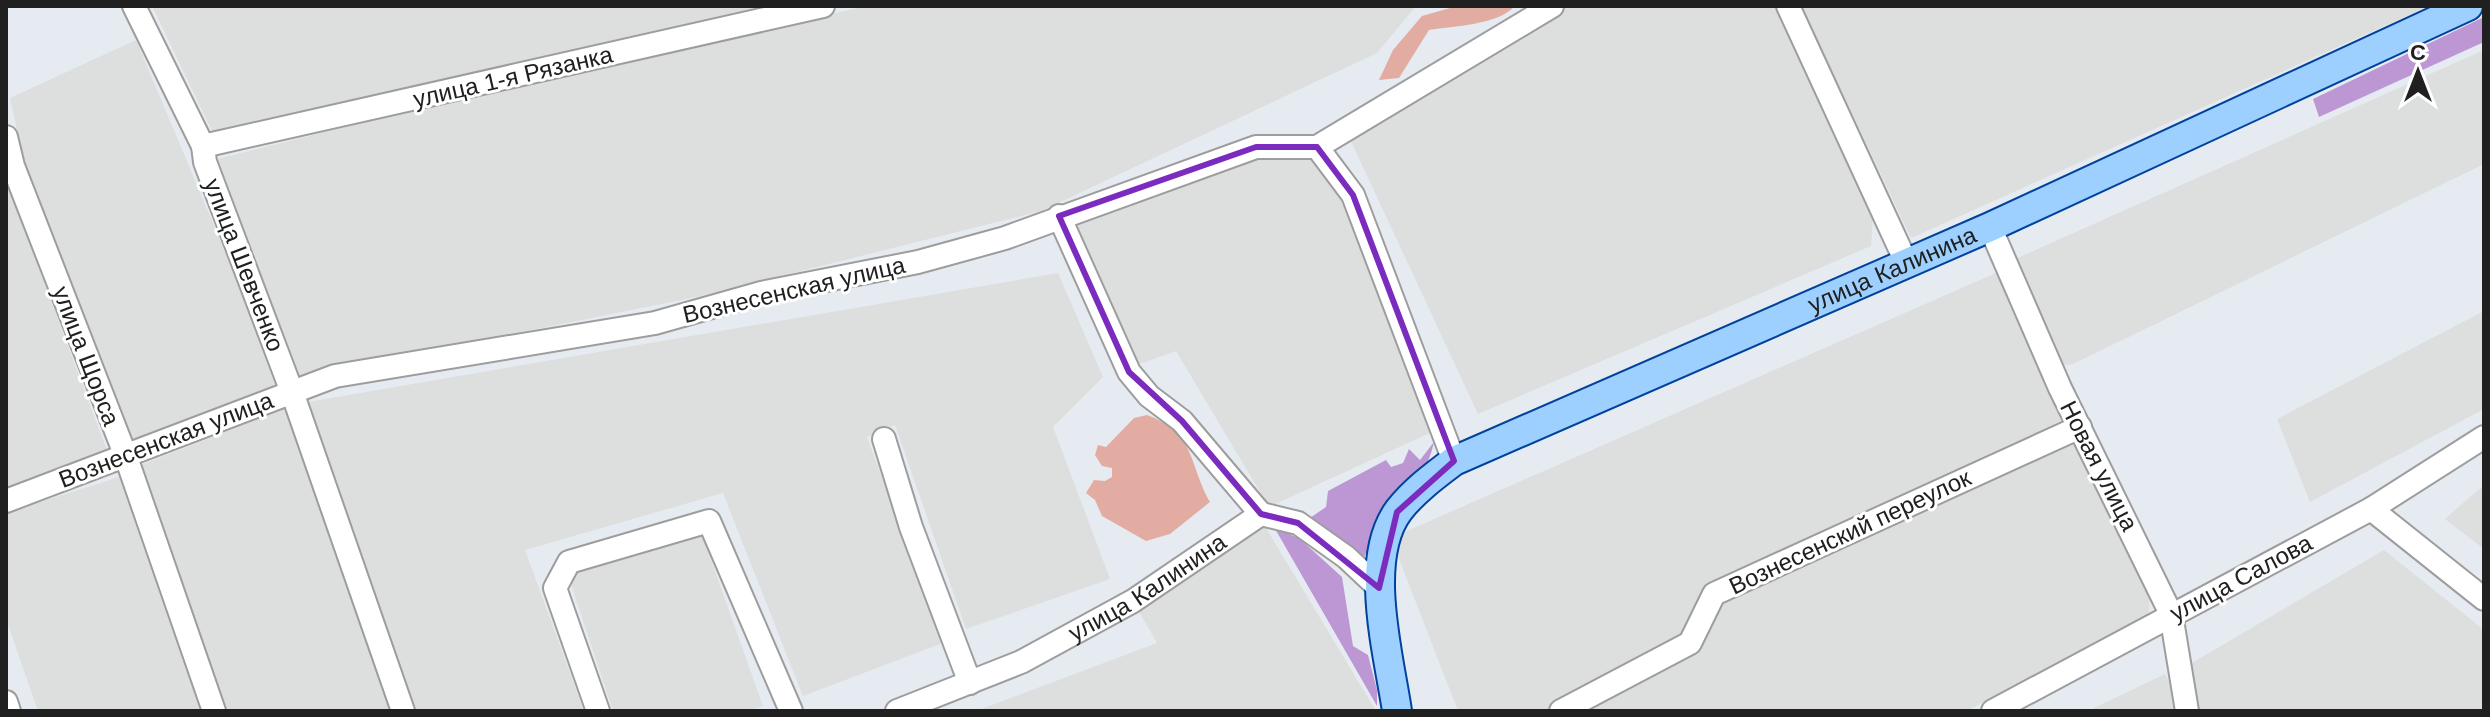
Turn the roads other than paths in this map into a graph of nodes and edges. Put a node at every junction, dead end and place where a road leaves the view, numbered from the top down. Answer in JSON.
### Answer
{"nodes":[{"id":1,"x":134,"y":6,"type":"edge"},
{"id":2,"x":823,"y":6,"type":"edge"},
{"id":3,"x":1552,"y":6,"type":"edge"},
{"id":4,"x":1788,"y":6,"type":"edge"},
{"id":5,"x":2468,"y":6,"type":"edge"},
{"id":6,"x":6,"y":137,"type":"edge"},
{"id":7,"x":203,"y":146,"type":"junction"},
{"id":8,"x":1317,"y":147,"type":"junction"},
{"id":9,"x":1059,"y":216,"type":"junction"},
{"id":10,"x":1990,"y":227,"type":"junction"},
{"id":11,"x":1906,"y":262,"type":"junction"},
{"id":12,"x":292,"y":392,"type":"junction"},
{"id":13,"x":2080,"y":427,"type":"junction"},
{"id":14,"x":2484,"y":437,"type":"edge"},
{"id":15,"x":884,"y":439,"type":"dead end"},
{"id":16,"x":125,"y":454,"type":"junction"},
{"id":17,"x":1454,"y":461,"type":"junction"},
{"id":18,"x":6,"y":501,"type":"edge"},
{"id":19,"x":2371,"y":509,"type":"junction"},
{"id":20,"x":1261,"y":514,"type":"junction"},
{"id":21,"x":1379,"y":588,"type":"junction"},
{"id":22,"x":2484,"y":599,"type":"edge"},
{"id":23,"x":2171,"y":614,"type":"junction"},
{"id":24,"x":970,"y":683,"type":"junction"},
{"id":25,"x":6,"y":702,"type":"edge"},
{"id":26,"x":9,"y":711,"type":"edge"},
{"id":27,"x":214,"y":711,"type":"edge"},
{"id":28,"x":403,"y":711,"type":"edge"},
{"id":29,"x":598,"y":711,"type":"edge"},
{"id":30,"x":791,"y":711,"type":"edge"},
{"id":31,"x":897,"y":711,"type":"edge"},
{"id":32,"x":1397,"y":711,"type":"edge"},
{"id":33,"x":1561,"y":711,"type":"edge"},
{"id":34,"x":1993,"y":711,"type":"edge"},
{"id":35,"x":2187,"y":711,"type":"edge"}],
"edges":[{"from":1,"to":7,"type":"street","name":"улица Шевченко"},
{"from":2,"to":7,"type":"street","name":"улица 1-я Рязанка"},
{"from":3,"to":8,"type":"street"},
{"from":4,"to":11,"type":"street"},
{"from":5,"to":10,"type":"main road","name":"улица Калинина"},
{"from":6,"to":16,"type":"street","name":"улица Щорса"},
{"from":7,"to":12,"type":"street","name":"улица Шевченко"},
{"from":8,"to":9,"type":"street","name":"Вознесенская улица"},
{"from":8,"to":17,"type":"street"},
{"from":9,"to":12,"type":"street","name":"Вознесенская улица"},
{"from":9,"to":20,"type":"street"},
{"from":10,"to":11,"type":"main road","name":"улица Калинина"},
{"from":10,"to":13,"type":"street","name":"Новая улица"},
{"from":11,"to":17,"type":"main road","name":"улица Калинина"},
{"from":12,"to":16,"type":"street","name":"Вознесенская улица"},
{"from":12,"to":28,"type":"street","name":"улица Шевченко"},
{"from":13,"to":23,"type":"street","name":"Новая улица"},
{"from":13,"to":33,"type":"street","name":"Вознесенский переулок"},
{"from":14,"to":19,"type":"street","name":"улица Салова"},
{"from":15,"to":24,"type":"street"},
{"from":16,"to":18,"type":"street","name":"Вознесенская улица"},
{"from":16,"to":27,"type":"street","name":"улица Щорса"},
{"from":17,"to":21,"type":"main road","name":"улица Калинина"},
{"from":19,"to":22,"type":"street"},
{"from":19,"to":23,"type":"street","name":"улица Салова"},
{"from":20,"to":21,"type":"street"},
{"from":20,"to":24,"type":"street","name":"улица Калинина"},
{"from":21,"to":32,"type":"main road","name":"улица Калинина"},
{"from":23,"to":34,"type":"street","name":"улица Салова"},
{"from":23,"to":35,"type":"street","name":"Новая улица"},
{"from":24,"to":31,"type":"street","name":"улица Калинина"},
{"from":25,"to":26,"type":"street"},
{"from":29,"to":30,"type":"street"}]}
